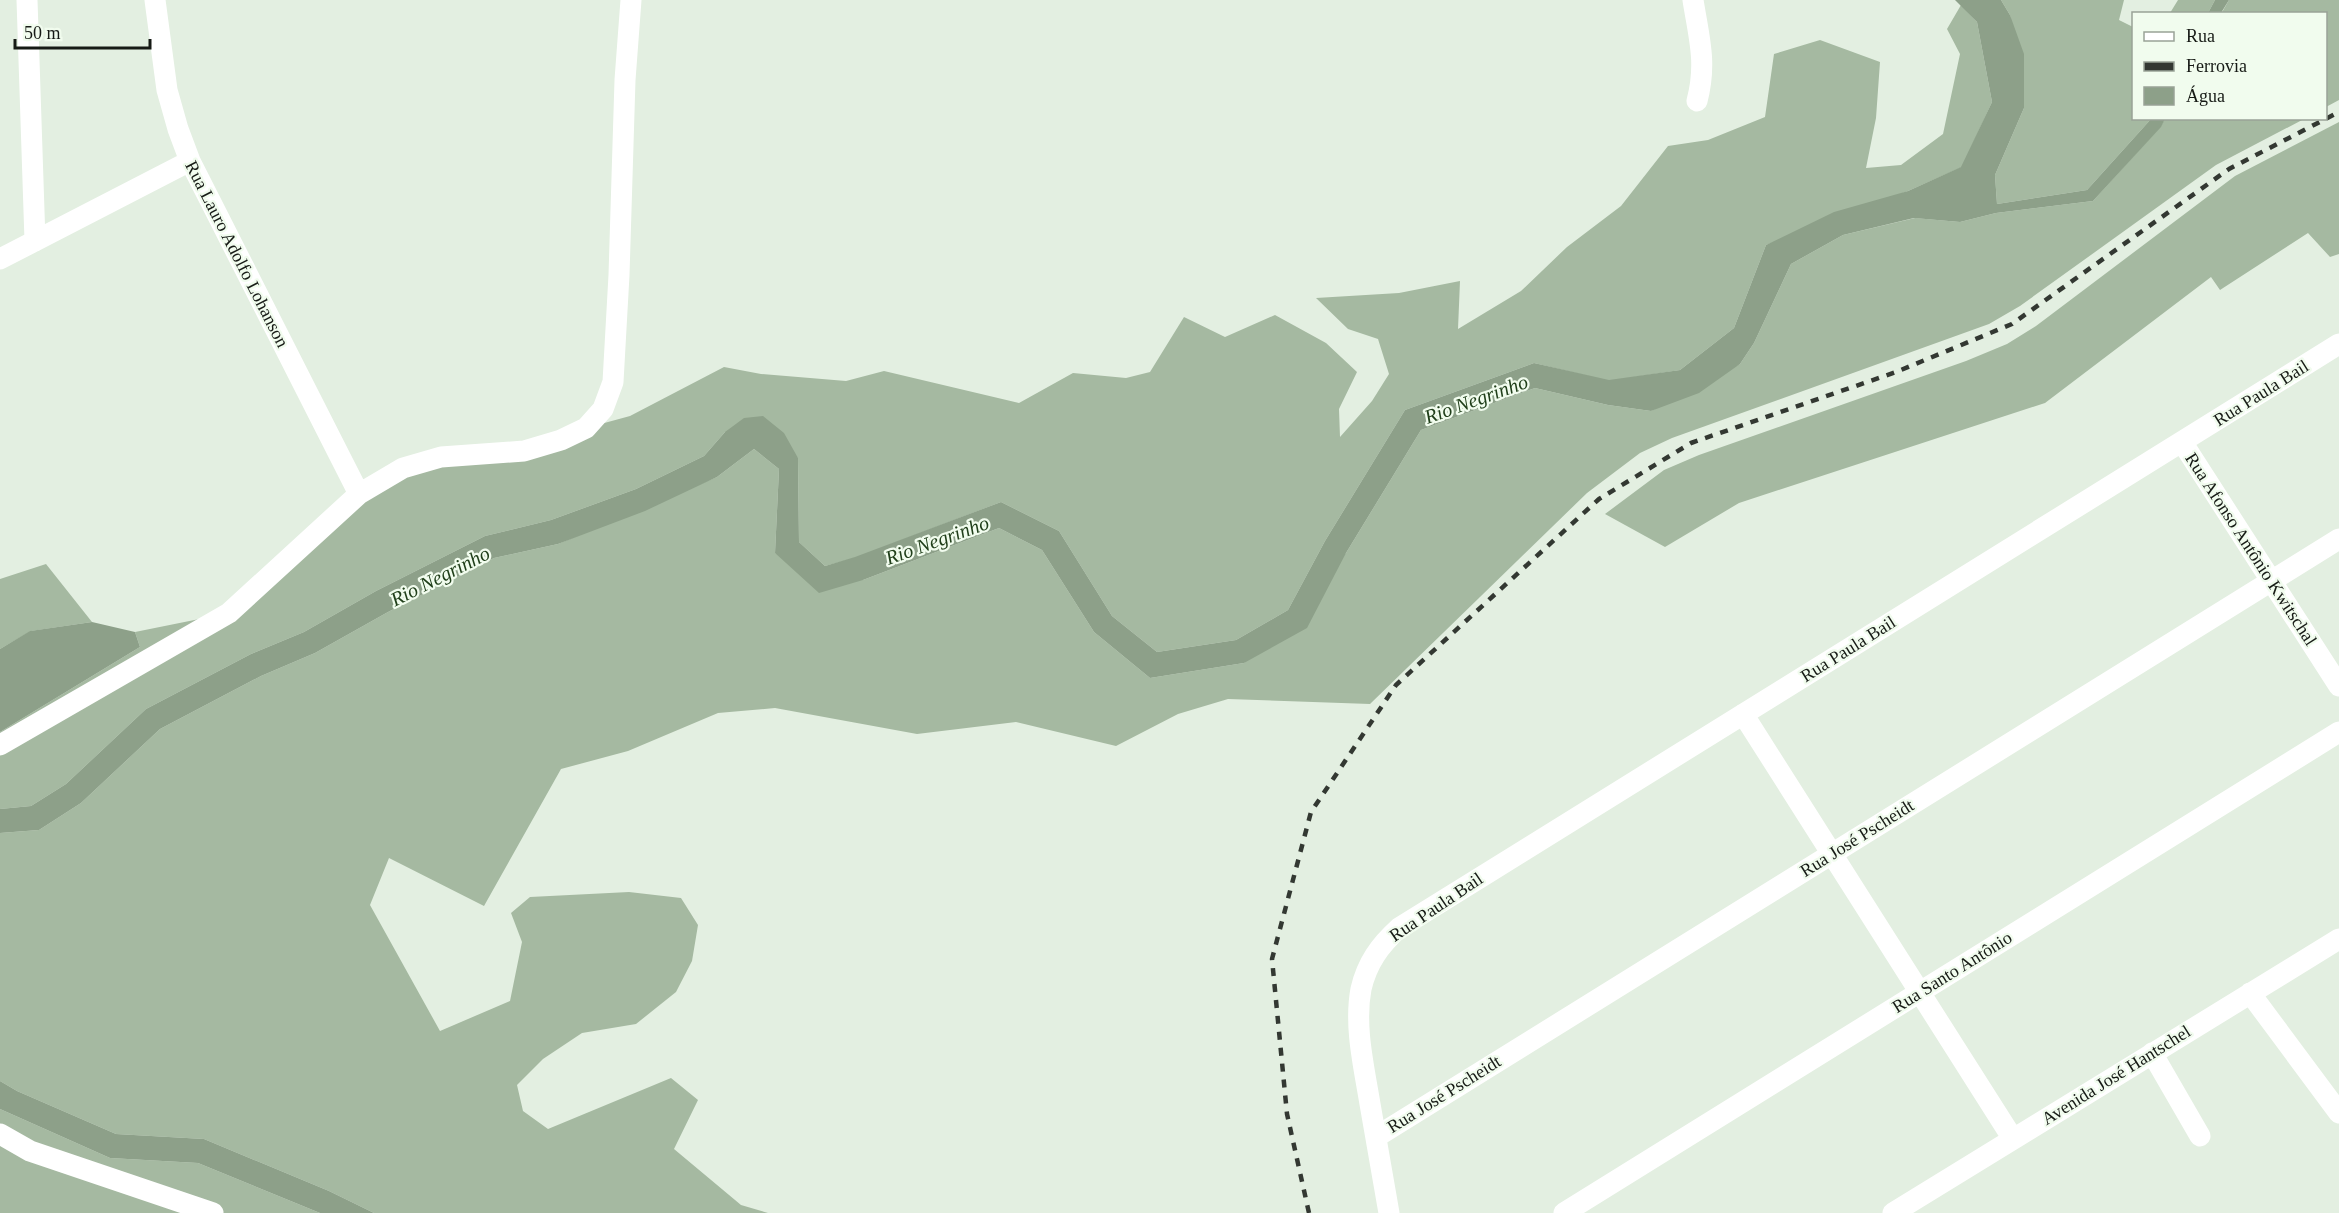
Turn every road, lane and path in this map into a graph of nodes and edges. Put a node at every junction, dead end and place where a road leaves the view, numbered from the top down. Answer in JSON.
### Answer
{"nodes":[{"id":1,"x":27,"y":0,"type":"edge"},
{"id":2,"x":155,"y":0,"type":"edge"},
{"id":3,"x":632,"y":0,"type":"edge"},
{"id":4,"x":1693,"y":0,"type":"edge"},
{"id":5,"x":1697,"y":101,"type":"dead end"},
{"id":6,"x":190,"y":161,"type":"junction"},
{"id":7,"x":35,"y":241,"type":"junction"},
{"id":8,"x":0,"y":260,"type":"edge"},
{"id":9,"x":2339,"y":344,"type":"edge"},
{"id":10,"x":2182,"y":442,"type":"junction"},
{"id":11,"x":359,"y":494,"type":"junction"},
{"id":12,"x":2339,"y":539,"type":"edge"},
{"id":13,"x":2271,"y":581,"type":"junction"},
{"id":14,"x":2339,"y":686,"type":"edge"},
{"id":15,"x":1743,"y":714,"type":"junction"},
{"id":16,"x":2339,"y":732,"type":"edge"},
{"id":17,"x":0,"y":745,"type":"edge"},
{"id":18,"x":1832,"y":854,"type":"junction"},
{"id":19,"x":2339,"y":939,"type":"edge"},
{"id":20,"x":1920,"y":992,"type":"junction"},
{"id":21,"x":2250,"y":993,"type":"junction"},
{"id":22,"x":2152,"y":1053,"type":"junction"},
{"id":23,"x":2339,"y":1113,"type":"edge"},
{"id":24,"x":0,"y":1134,"type":"edge"},
{"id":25,"x":2200,"y":1136,"type":"dead end"},
{"id":26,"x":1376,"y":1137,"type":"junction"},
{"id":27,"x":2013,"y":1139,"type":"junction"},
{"id":28,"x":213,"y":1213,"type":"edge"},
{"id":29,"x":1389,"y":1213,"type":"edge"},
{"id":30,"x":1564,"y":1213,"type":"edge"},
{"id":31,"x":1893,"y":1213,"type":"edge"}],
"edges":[{"from":1,"to":7,"type":"street"},
{"from":2,"to":6,"type":"street","name":"Rua Lauro Adolfo Lohanson"},
{"from":3,"to":11,"type":"street"},
{"from":4,"to":5,"type":"street"},
{"from":6,"to":7,"type":"street"},
{"from":6,"to":11,"type":"street","name":"Rua Lauro Adolfo Lohanson"},
{"from":7,"to":8,"type":"street"},
{"from":9,"to":10,"type":"street","name":"Rua Paula Bail"},
{"from":10,"to":13,"type":"street","name":"Rua Afonso Antônio Kwitschal"},
{"from":10,"to":15,"type":"street","name":"Rua Paula Bail"},
{"from":11,"to":17,"type":"street"},
{"from":12,"to":13,"type":"street","name":"Rua José Pscheidt"},
{"from":13,"to":14,"type":"street","name":"Rua Afonso Antônio Kwitschal"},
{"from":13,"to":18,"type":"street","name":"Rua José Pscheidt"},
{"from":15,"to":18,"type":"street"},
{"from":15,"to":26,"type":"street","name":"Rua Paula Bail"},
{"from":16,"to":20,"type":"street","name":"Rua Santo Antônio"},
{"from":18,"to":20,"type":"street"},
{"from":18,"to":26,"type":"street","name":"Rua José Pscheidt"},
{"from":19,"to":21,"type":"street","name":"Avenida José Hantschel"},
{"from":20,"to":27,"type":"street"},
{"from":20,"to":30,"type":"street","name":"Rua Santo Antônio"},
{"from":21,"to":22,"type":"street","name":"Avenida José Hantschel"},
{"from":21,"to":23,"type":"street"},
{"from":22,"to":25,"type":"street"},
{"from":22,"to":27,"type":"street","name":"Avenida José Hantschel"},
{"from":24,"to":28,"type":"street"},
{"from":26,"to":29,"type":"street","name":"Rua Paula Bail"},
{"from":27,"to":31,"type":"street","name":"Avenida José Hantschel"}]}
